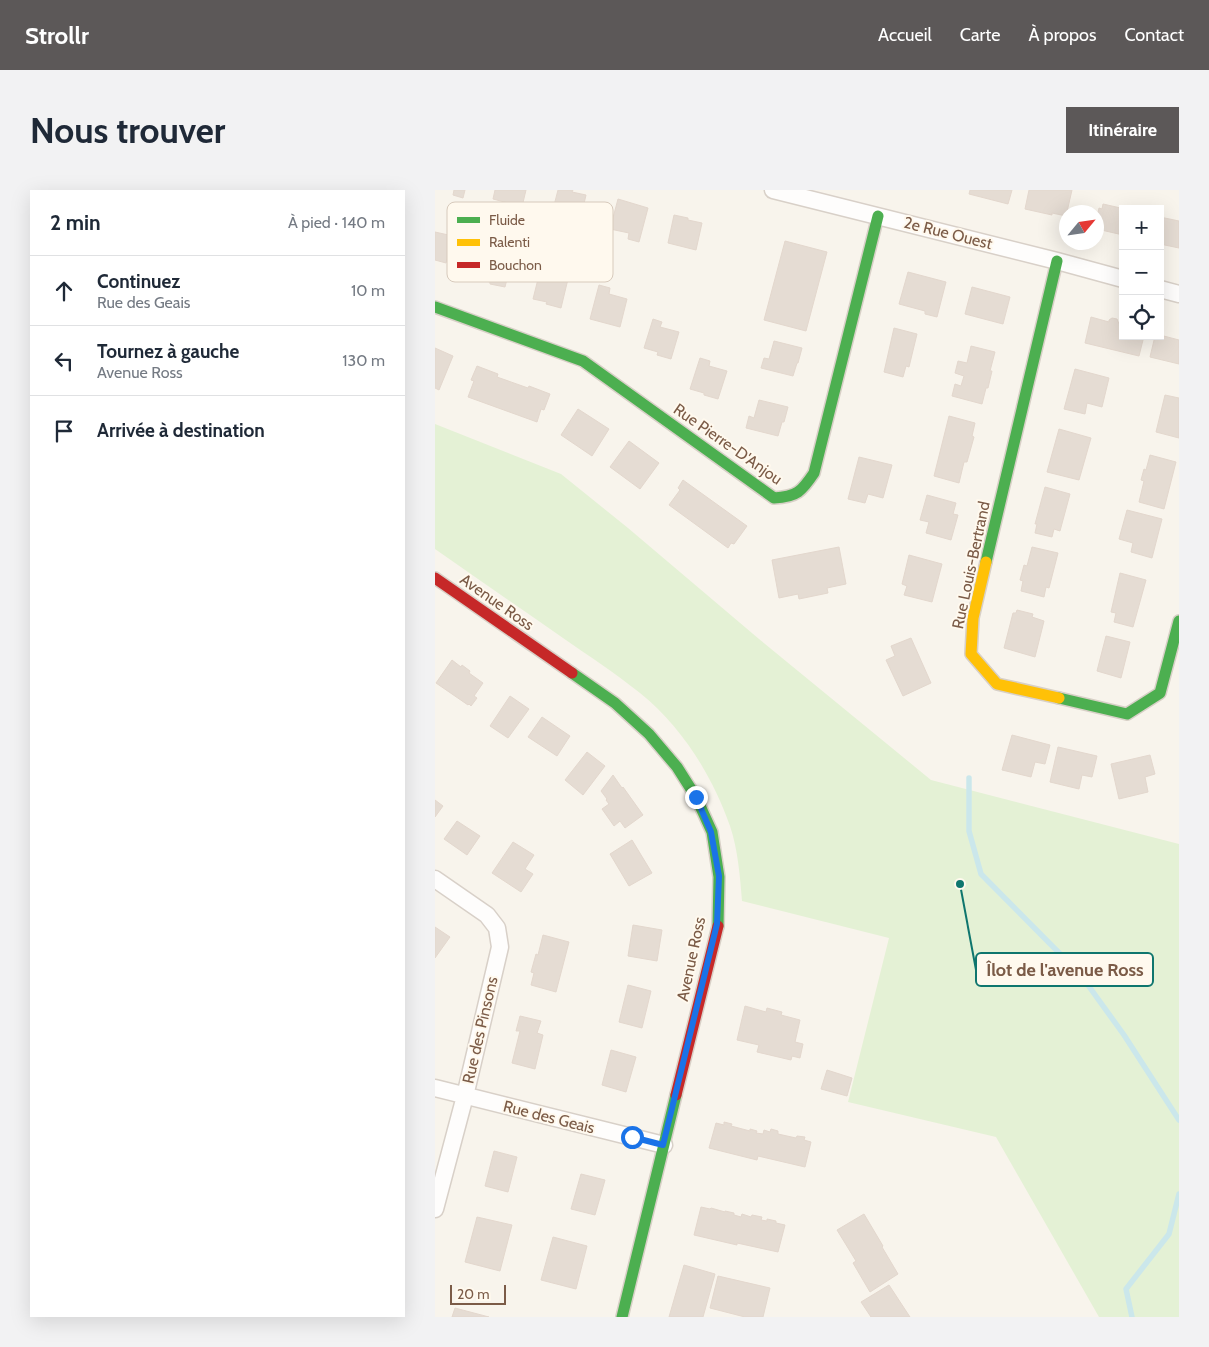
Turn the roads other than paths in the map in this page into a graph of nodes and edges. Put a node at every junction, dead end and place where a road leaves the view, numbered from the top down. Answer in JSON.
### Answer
{"nodes":[{"id":1,"x":773,"y":190,"type":"edge"},
{"id":2,"x":878,"y":216,"type":"junction"},
{"id":3,"x":1057,"y":261,"type":"junction"},
{"id":4,"x":1119,"y":278,"type":"edge"},
{"id":5,"x":1164,"y":290,"type":"edge"},
{"id":6,"x":1179,"y":294,"type":"edge"},
{"id":7,"x":435,"y":307,"type":"edge"},
{"id":8,"x":435,"y":578,"type":"edge"},
{"id":9,"x":1179,"y":621,"type":"edge"},
{"id":10,"x":435,"y":879,"type":"edge"},
{"id":11,"x":435,"y":1088,"type":"edge"},
{"id":12,"x":465,"y":1096,"type":"junction"},
{"id":13,"x":663,"y":1145,"type":"junction"},
{"id":14,"x":435,"y":1209,"type":"edge"},
{"id":15,"x":621,"y":1317,"type":"edge"}],
"edges":[{"from":1,"to":2,"type":"street","name":"2e Rue Ouest"},
{"from":2,"to":3,"type":"street","name":"2e Rue Ouest"},
{"from":2,"to":7,"type":"street","name":"Rue Pierre-D'Anjou"},
{"from":3,"to":4,"type":"street","name":"2e Rue Ouest"},
{"from":3,"to":9,"type":"street","name":"Rue Louis-Bertrand"},
{"from":5,"to":6,"type":"street"},
{"from":8,"to":13,"type":"street","name":"Avenue Ross"},
{"from":10,"to":12,"type":"street","name":"Rue des Pinsons"},
{"from":11,"to":12,"type":"street","name":"Rue des Geais"},
{"from":12,"to":13,"type":"street","name":"Rue des Geais"},
{"from":12,"to":14,"type":"street","name":"Rue des Pinsons"},
{"from":13,"to":15,"type":"street","name":"Avenue Ross"}]}
